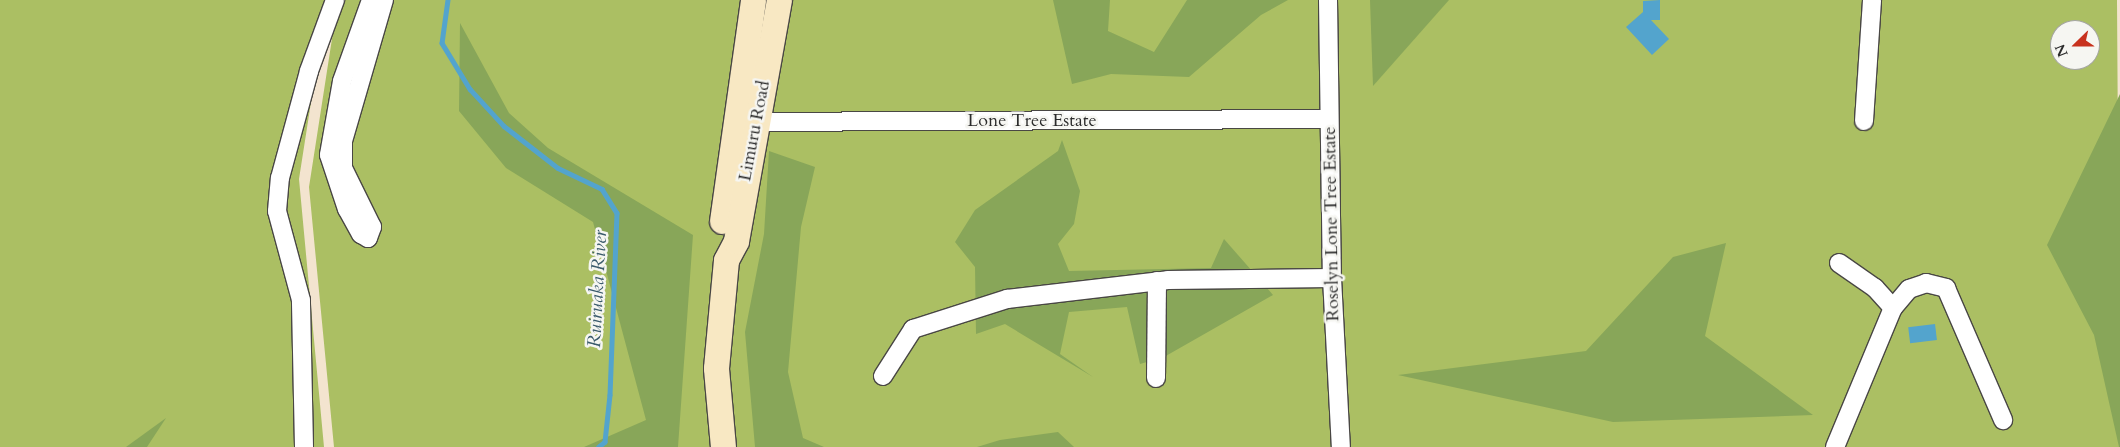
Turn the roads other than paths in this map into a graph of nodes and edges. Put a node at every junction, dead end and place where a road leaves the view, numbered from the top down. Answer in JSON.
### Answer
{"nodes":[{"id":1,"x":335,"y":0,"type":"edge"},
{"id":2,"x":371,"y":0,"type":"edge"},
{"id":3,"x":384,"y":0,"type":"edge"},
{"id":4,"x":753,"y":0,"type":"edge"},
{"id":5,"x":779,"y":0,"type":"edge"},
{"id":6,"x":1328,"y":0,"type":"edge"},
{"id":7,"x":1872,"y":0,"type":"edge"},
{"id":8,"x":1329,"y":119,"type":"junction"},
{"id":9,"x":1864,"y":121,"type":"dead end"},
{"id":10,"x":745,"y":122,"type":"junction"},
{"id":11,"x":1839,"y":263,"type":"dead end"},
{"id":12,"x":1332,"y":278,"type":"junction"},
{"id":13,"x":1157,"y":281,"type":"junction"},
{"id":14,"x":1893,"y":308,"type":"junction"},
{"id":15,"x":883,"y":376,"type":"dead end"},
{"id":16,"x":1156,"y":378,"type":"dead end"},
{"id":17,"x":2003,"y":420,"type":"dead end"},
{"id":18,"x":304,"y":447,"type":"edge"},
{"id":19,"x":724,"y":447,"type":"edge"},
{"id":20,"x":1341,"y":447,"type":"edge"},
{"id":21,"x":1835,"y":447,"type":"edge"}],
"edges":[{"from":1,"to":18,"type":"street"},
{"from":2,"to":3,"type":"street"},
{"from":4,"to":10,"type":"main road","name":"Limuru Road"},
{"from":5,"to":10,"type":"main road","name":"Limuru Road"},
{"from":6,"to":8,"type":"street","name":"Roselyn Lone Tree Estate"},
{"from":7,"to":9,"type":"street"},
{"from":8,"to":10,"type":"street","name":"Lone Tree Estate"},
{"from":8,"to":12,"type":"street","name":"Roselyn Lone Tree Estate"},
{"from":10,"to":19,"type":"main road","name":"Limuru Road"},
{"from":11,"to":14,"type":"street"},
{"from":12,"to":13,"type":"street"},
{"from":12,"to":20,"type":"street","name":"Roselyn Lone Tree Estate"},
{"from":13,"to":15,"type":"street"},
{"from":13,"to":16,"type":"street"},
{"from":14,"to":17,"type":"street"},
{"from":14,"to":21,"type":"street"}]}
